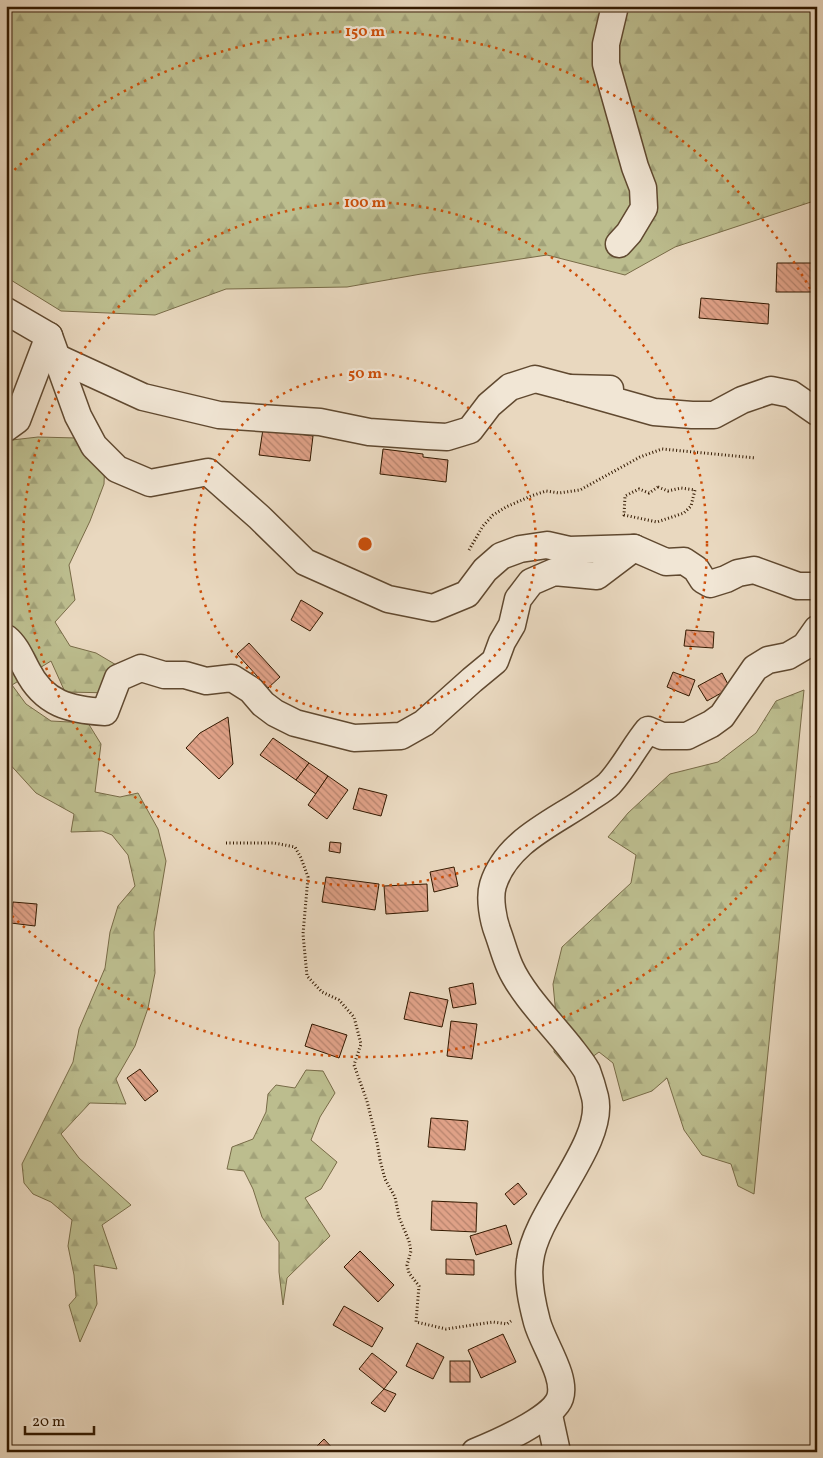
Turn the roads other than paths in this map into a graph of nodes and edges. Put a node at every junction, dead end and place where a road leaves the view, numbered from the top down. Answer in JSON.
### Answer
{"nodes":[{"id":1,"x":615,"y":6,"type":"edge"},
{"id":2,"x":619,"y":244,"type":"dead end"},
{"id":3,"x":6,"y":311,"type":"edge"},
{"id":4,"x":53,"y":347,"type":"junction"},
{"id":5,"x":569,"y":388,"type":"junction"},
{"id":6,"x":610,"y":389,"type":"dead end"},
{"id":7,"x":817,"y":412,"type":"edge"},
{"id":8,"x":6,"y":428,"type":"edge"},
{"id":9,"x":634,"y":548,"type":"junction"},
{"id":10,"x":817,"y":586,"type":"edge"},
{"id":11,"x":817,"y":629,"type":"edge"},
{"id":12,"x":6,"y":638,"type":"edge"},
{"id":13,"x":549,"y":1415,"type":"junction"},
{"id":14,"x":475,"y":1452,"type":"edge"},
{"id":15,"x":557,"y":1452,"type":"edge"}],
"edges":[{"from":1,"to":2,"type":"street"},
{"from":3,"to":4,"type":"street"},
{"from":4,"to":5,"type":"street"},
{"from":4,"to":8,"type":"street"},
{"from":4,"to":9,"type":"street"},
{"from":5,"to":6,"type":"street"},
{"from":5,"to":7,"type":"street"},
{"from":9,"to":10,"type":"street"},
{"from":9,"to":12,"type":"street"},
{"from":11,"to":13,"type":"street"},
{"from":13,"to":14,"type":"street"},
{"from":13,"to":15,"type":"street"}]}
